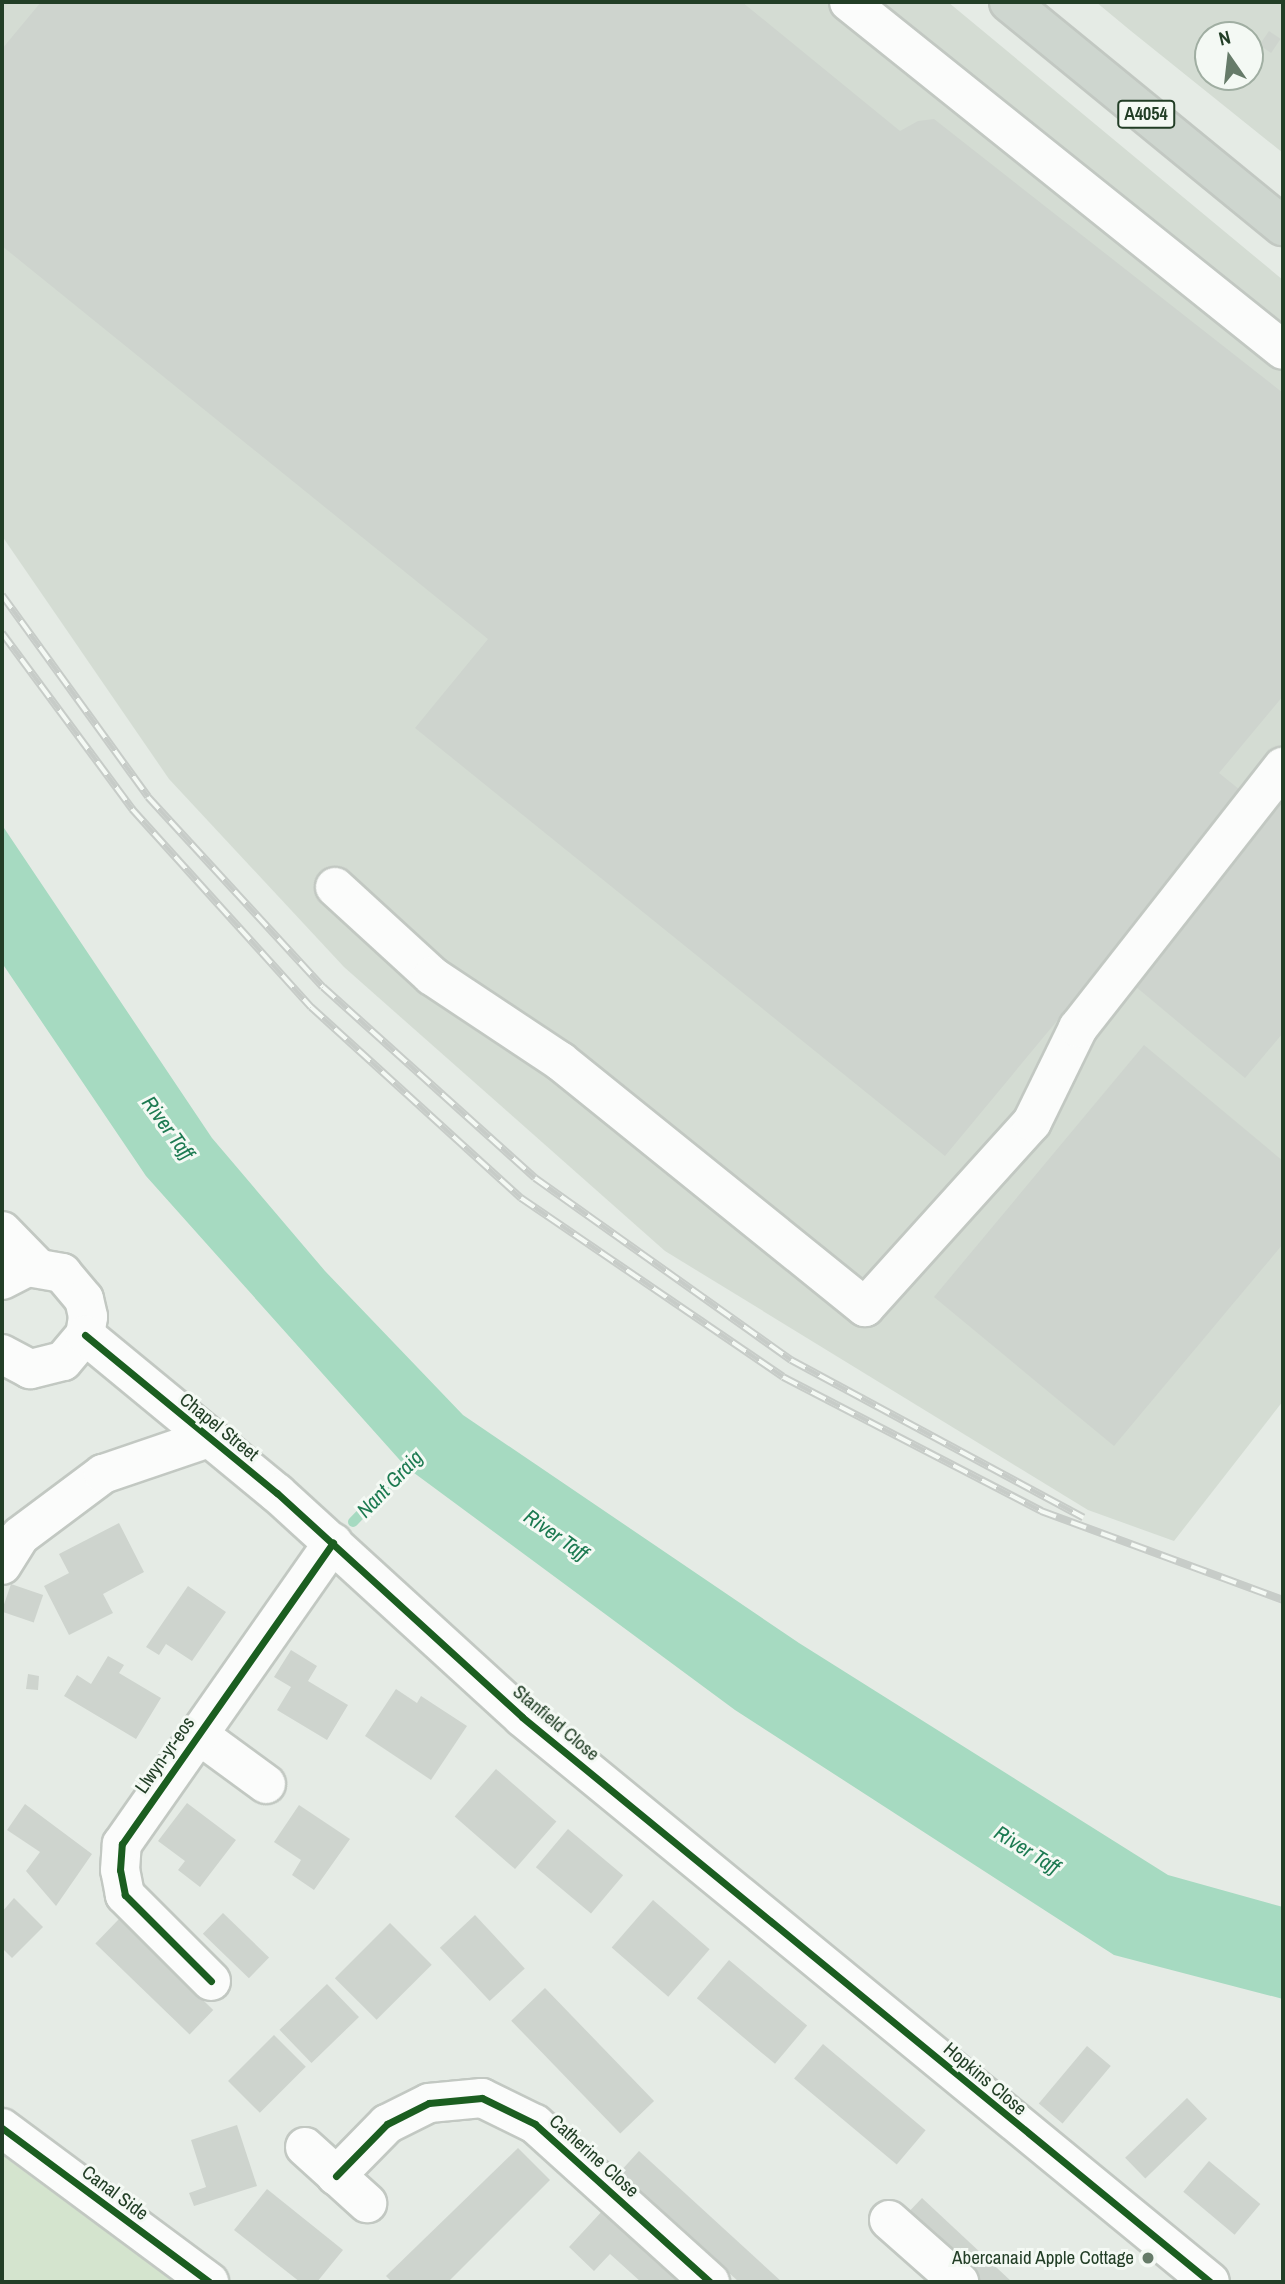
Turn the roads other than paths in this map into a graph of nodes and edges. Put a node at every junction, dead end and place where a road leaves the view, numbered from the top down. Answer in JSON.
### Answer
{"nodes":[{"id":1,"x":849,"y":2,"type":"edge"},
{"id":2,"x":1009,"y":2,"type":"edge"},
{"id":3,"x":1283,"y":226,"type":"edge"},
{"id":4,"x":1283,"y":350,"type":"edge"},
{"id":5,"x":1283,"y":767,"type":"edge"},
{"id":6,"x":335,"y":887,"type":"dead end"},
{"id":7,"x":2,"y":1231,"type":"edge"},
{"id":8,"x":37,"y":1267,"type":"junction"},
{"id":9,"x":2,"y":1280,"type":"edge"},
{"id":10,"x":85,"y":1335,"type":"junction"},
{"id":11,"x":2,"y":1354,"type":"edge"},
{"id":12,"x":206,"y":1439,"type":"junction"},
{"id":13,"x":333,"y":1543,"type":"junction"},
{"id":14,"x":2,"y":1565,"type":"edge"},
{"id":15,"x":199,"y":1735,"type":"junction"},
{"id":16,"x":266,"y":1784,"type":"dead end"},
{"id":17,"x":768,"y":1917,"type":"joint"},
{"id":18,"x":211,"y":1981,"type":"dead end"},
{"id":19,"x":2,"y":2128,"type":"edge"},
{"id":20,"x":305,"y":2147,"type":"dead end"},
{"id":21,"x":336,"y":2176,"type":"junction"},
{"id":22,"x":367,"y":2203,"type":"dead end"},
{"id":23,"x":889,"y":2220,"type":"dead end"},
{"id":24,"x":1187,"y":2275,"type":"edge"},
{"id":25,"x":209,"y":2282,"type":"edge"},
{"id":26,"x":710,"y":2282,"type":"edge"},
{"id":27,"x":959,"y":2282,"type":"edge"}],
"edges":[{"from":1,"to":4,"type":"street"},
{"from":2,"to":3,"type":"main road","number":"A4054"},
{"from":5,"to":6,"type":"street"},
{"from":7,"to":8,"type":"street"},
{"from":8,"to":9,"type":"street"},
{"from":8,"to":10,"type":"street"},
{"from":10,"to":11,"type":"street"},
{"from":10,"to":12,"type":"street","name":"Chapel Street"},
{"from":12,"to":13,"type":"street","name":"Chapel Street"},
{"from":12,"to":14,"type":"street"},
{"from":13,"to":15,"type":"street","name":"Llwyn-yr-eos"},
{"from":13,"to":17,"type":"street","name":"Stanfield Close"},
{"from":15,"to":16,"type":"street"},
{"from":15,"to":18,"type":"street","name":"Llwyn-yr-eos"},
{"from":17,"to":24,"type":"street","name":"Hopkins Close"},
{"from":19,"to":25,"type":"street","name":"Canal Side"},
{"from":20,"to":21,"type":"street"},
{"from":21,"to":22,"type":"street"},
{"from":21,"to":26,"type":"street","name":"Catherine Close"},
{"from":23,"to":27,"type":"street"}]}
